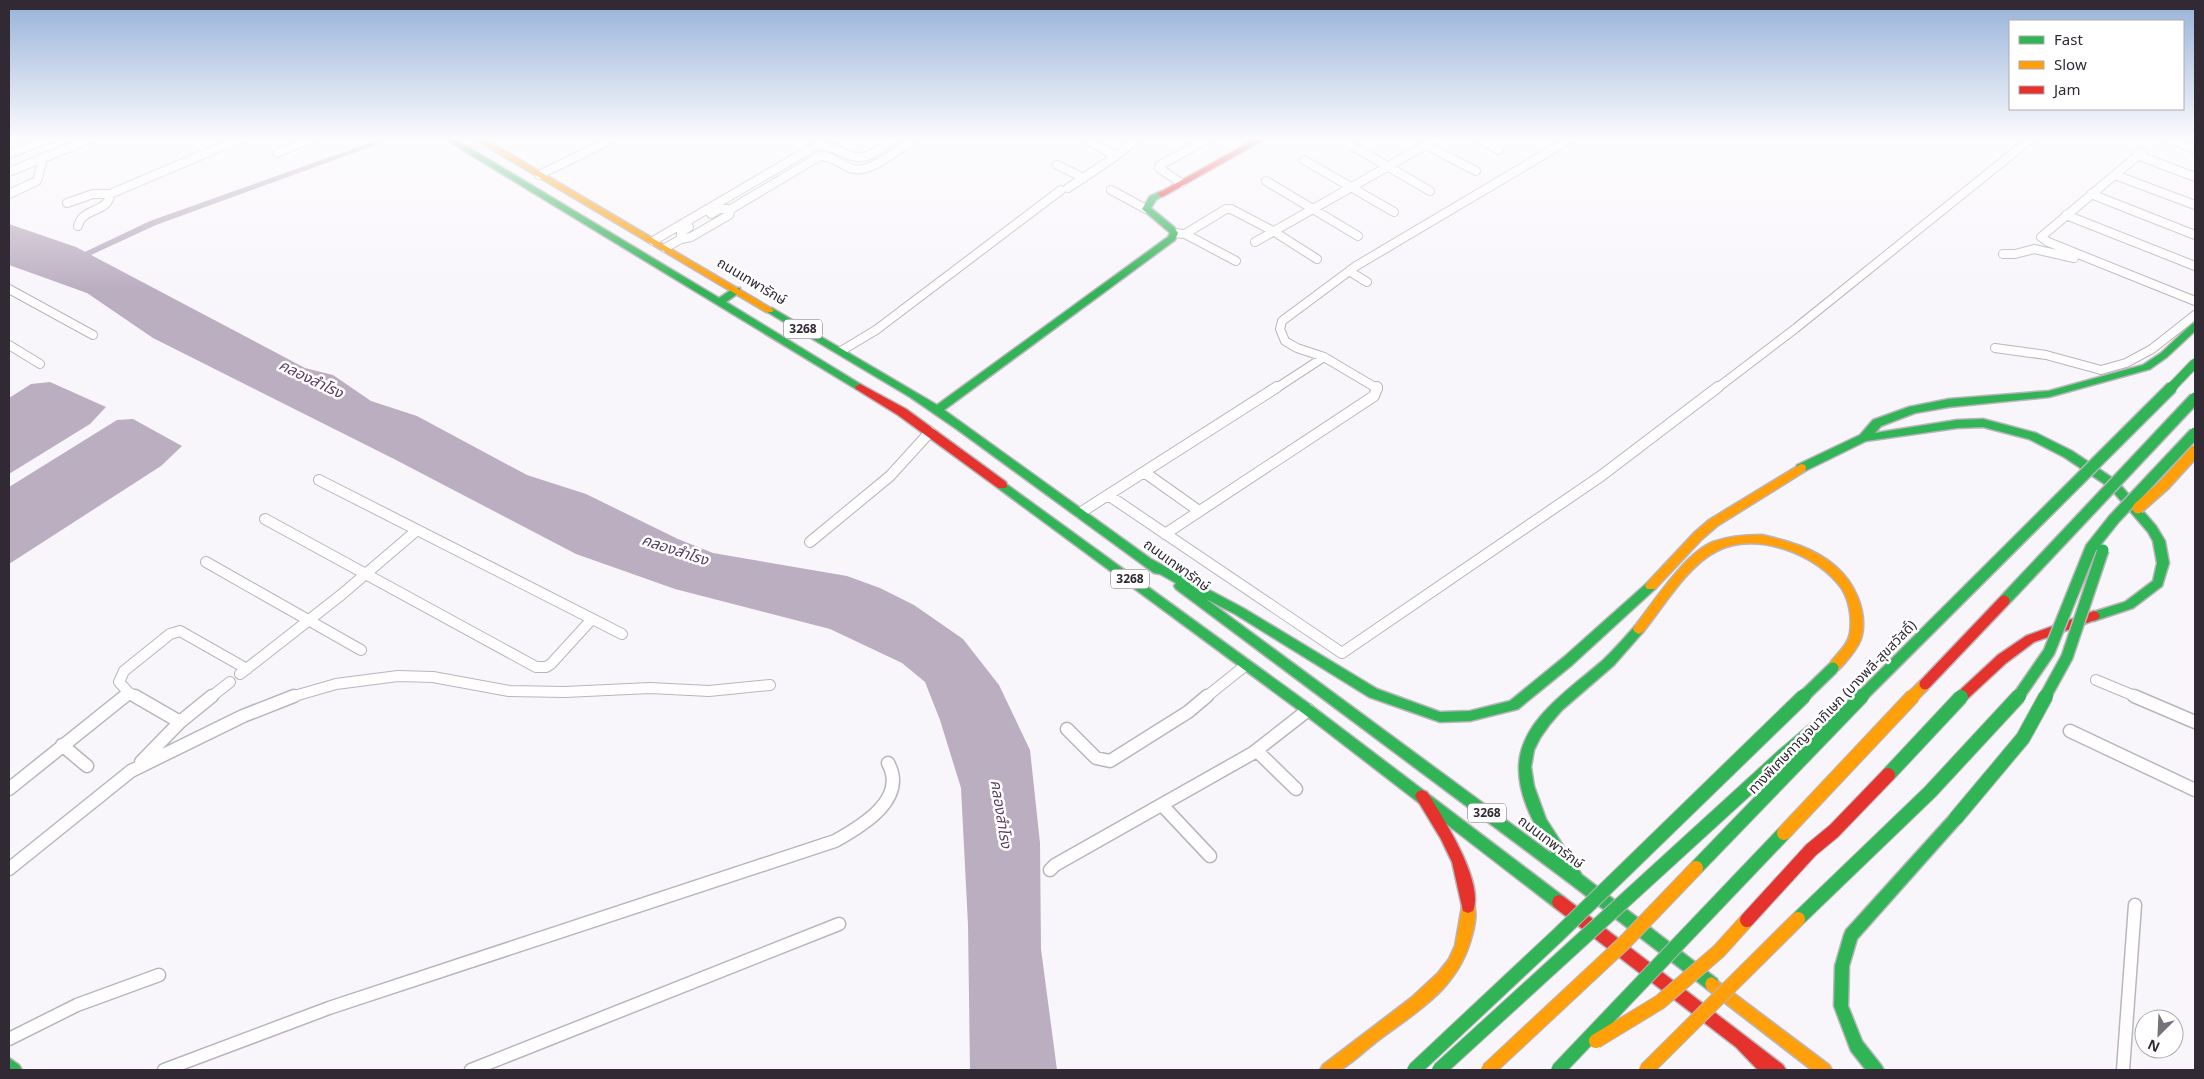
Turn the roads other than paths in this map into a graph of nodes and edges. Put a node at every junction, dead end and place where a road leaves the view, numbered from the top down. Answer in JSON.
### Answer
{"nodes":[{"id":1,"x":22,"y":188,"type":"edge"},
{"id":2,"x":123,"y":188,"type":"edge"},
{"id":3,"x":531,"y":188,"type":"edge"},
{"id":4,"x":563,"y":188,"type":"edge"},
{"id":5,"x":744,"y":188,"type":"edge"},
{"id":6,"x":766,"y":188,"type":"edge"},
{"id":7,"x":1065,"y":188,"type":"edge"},
{"id":8,"x":1171,"y":188,"type":"edge"},
{"id":9,"x":1279,"y":188,"type":"edge"},
{"id":10,"x":1350,"y":188,"type":"edge"},
{"id":11,"x":1354,"y":188,"type":"edge"},
{"id":12,"x":1426,"y":188,"type":"edge"},
{"id":13,"x":1488,"y":188,"type":"edge"},
{"id":14,"x":1969,"y":188,"type":"edge"},
{"id":15,"x":2098,"y":188,"type":"edge"},
{"id":16,"x":2151,"y":188,"type":"edge"},
{"id":17,"x":1111,"y":190,"type":"dead end"},
{"id":18,"x":1430,"y":191,"type":"dead end"},
{"id":19,"x":9,"y":194,"type":"edge"},
{"id":20,"x":110,"y":194,"type":"junction"},
{"id":21,"x":2091,"y":194,"type":"junction"},
{"id":22,"x":67,"y":204,"type":"dead end"},
{"id":23,"x":2195,"y":205,"type":"edge"},
{"id":24,"x":1314,"y":208,"type":"junction"},
{"id":25,"x":1146,"y":209,"type":"junction"},
{"id":26,"x":1394,"y":212,"type":"dead end"},
{"id":27,"x":2066,"y":215,"type":"junction"},
{"id":28,"x":78,"y":226,"type":"dead end"},
{"id":29,"x":1273,"y":231,"type":"junction"},
{"id":30,"x":1180,"y":234,"type":"junction"},
{"id":31,"x":2195,"y":234,"type":"edge"},
{"id":32,"x":1358,"y":236,"type":"dead end"},
{"id":33,"x":653,"y":241,"type":"junction"},
{"id":34,"x":1255,"y":242,"type":"dead end"},
{"id":35,"x":665,"y":248,"type":"junction"},
{"id":36,"x":2003,"y":254,"type":"dead end"},
{"id":37,"x":1318,"y":259,"type":"dead end"},
{"id":38,"x":1236,"y":261,"type":"dead end"},
{"id":39,"x":2097,"y":261,"type":"junction"},
{"id":40,"x":2195,"y":266,"type":"edge"},
{"id":41,"x":1349,"y":271,"type":"junction"},
{"id":42,"x":1367,"y":282,"type":"dead end"},
{"id":43,"x":9,"y":289,"type":"edge"},
{"id":44,"x":737,"y":290,"type":"junction"},
{"id":45,"x":20,"y":295,"type":"junction"},
{"id":46,"x":720,"y":301,"type":"junction"},
{"id":47,"x":2195,"y":301,"type":"edge"},
{"id":48,"x":9,"y":302,"type":"edge"},
{"id":49,"x":2195,"y":315,"type":"edge"},
{"id":50,"x":2195,"y":326,"type":"edge"},
{"id":51,"x":93,"y":335,"type":"dead end"},
{"id":52,"x":9,"y":345,"type":"edge"},
{"id":53,"x":1995,"y":348,"type":"dead end"},
{"id":54,"x":841,"y":351,"type":"junction"},
{"id":55,"x":1324,"y":357,"type":"junction"},
{"id":56,"x":2195,"y":363,"type":"edge"},
{"id":57,"x":40,"y":364,"type":"dead end"},
{"id":58,"x":2195,"y":398,"type":"edge"},
{"id":59,"x":937,"y":410,"type":"junction"},
{"id":60,"x":930,"y":432,"type":"junction"},
{"id":61,"x":2195,"y":433,"type":"edge"},
{"id":62,"x":1864,"y":438,"type":"junction"},
{"id":63,"x":2195,"y":451,"type":"edge"},
{"id":64,"x":1144,"y":472,"type":"junction"},
{"id":65,"x":320,"y":480,"type":"dead end"},
{"id":66,"x":1108,"y":495,"type":"junction"},
{"id":67,"x":1199,"y":512,"type":"junction"},
{"id":68,"x":1080,"y":513,"type":"junction"},
{"id":69,"x":265,"y":519,"type":"dead end"},
{"id":70,"x":416,"y":531,"type":"junction"},
{"id":71,"x":1164,"y":534,"type":"junction"},
{"id":72,"x":810,"y":542,"type":"dead end"},
{"id":73,"x":206,"y":562,"type":"dead end"},
{"id":74,"x":1147,"y":562,"type":"junction"},
{"id":75,"x":365,"y":574,"type":"junction"},
{"id":76,"x":592,"y":619,"type":"junction"},
{"id":77,"x":308,"y":621,"type":"junction"},
{"id":78,"x":622,"y":634,"type":"dead end"},
{"id":79,"x":361,"y":650,"type":"dead end"},
{"id":80,"x":1246,"y":665,"type":"junction"},
{"id":81,"x":2096,"y":680,"type":"dead end"},
{"id":82,"x":230,"y":682,"type":"dead end"},
{"id":83,"x":770,"y":685,"type":"dead end"},
{"id":84,"x":1872,"y":686,"type":"junction"},
{"id":85,"x":129,"y":693,"type":"junction"},
{"id":86,"x":1308,"y":710,"type":"junction"},
{"id":87,"x":2195,"y":722,"type":"edge"},
{"id":88,"x":178,"y":724,"type":"junction"},
{"id":89,"x":1067,"y":729,"type":"dead end"},
{"id":90,"x":2070,"y":731,"type":"dead end"},
{"id":91,"x":62,"y":745,"type":"junction"},
{"id":92,"x":1256,"y":751,"type":"junction"},
{"id":93,"x":888,"y":763,"type":"dead end"},
{"id":94,"x":87,"y":766,"type":"dead end"},
{"id":95,"x":131,"y":771,"type":"junction"},
{"id":96,"x":1296,"y":789,"type":"dead end"},
{"id":97,"x":9,"y":790,"type":"edge"},
{"id":98,"x":2195,"y":790,"type":"edge"},
{"id":99,"x":1422,"y":796,"type":"junction"},
{"id":100,"x":1162,"y":805,"type":"junction"},
{"id":101,"x":1210,"y":856,"type":"dead end"},
{"id":102,"x":9,"y":869,"type":"edge"},
{"id":103,"x":1050,"y":870,"type":"dead end"},
{"id":104,"x":1577,"y":880,"type":"junction"},
{"id":105,"x":2135,"y":905,"type":"dead end"},
{"id":106,"x":838,"y":924,"type":"dead end"},
{"id":107,"x":159,"y":975,"type":"dead end"},
{"id":108,"x":9,"y":1038,"type":"edge"},
{"id":109,"x":1742,"y":1043,"type":"junction"},
{"id":110,"x":1578,"y":1051,"type":"junction"},
{"id":111,"x":9,"y":1066,"type":"edge"},
{"id":112,"x":14,"y":1070,"type":"edge"},
{"id":113,"x":164,"y":1070,"type":"edge"},
{"id":114,"x":471,"y":1070,"type":"edge"},
{"id":115,"x":1328,"y":1070,"type":"edge"},
{"id":116,"x":1414,"y":1070,"type":"edge"},
{"id":117,"x":1440,"y":1070,"type":"edge"},
{"id":118,"x":1488,"y":1070,"type":"edge"},
{"id":119,"x":1558,"y":1070,"type":"edge"},
{"id":120,"x":1646,"y":1070,"type":"edge"},
{"id":121,"x":1768,"y":1070,"type":"edge"},
{"id":122,"x":1778,"y":1070,"type":"edge"},
{"id":123,"x":1824,"y":1070,"type":"edge"},
{"id":124,"x":1876,"y":1070,"type":"edge"},
{"id":125,"x":2123,"y":1070,"type":"edge"}],
"edges":[{"from":1,"to":19,"type":"street"},
{"from":2,"to":20,"type":"street"},
{"from":3,"to":46,"type":"main road","number":"3268"},
{"from":4,"to":33,"type":"main road","name":"ถนนเทพารักษ์","number":"3268"},
{"from":5,"to":33,"type":"street"},
{"from":6,"to":35,"type":"street"},
{"from":7,"to":54,"type":"street"},
{"from":8,"to":25,"type":"main road"},
{"from":9,"to":24,"type":"street"},
{"from":10,"to":24,"type":"street"},
{"from":11,"to":26,"type":"street"},
{"from":12,"to":18,"type":"street"},
{"from":13,"to":41,"type":"street"},
{"from":14,"to":71,"type":"street"},
{"from":15,"to":21,"type":"street"},
{"from":16,"to":23,"type":"street"},
{"from":17,"to":25,"type":"street"},
{"from":20,"to":22,"type":"street"},
{"from":20,"to":28,"type":"street"},
{"from":21,"to":27,"type":"street"},
{"from":21,"to":31,"type":"street"},
{"from":24,"to":29,"type":"street"},
{"from":24,"to":32,"type":"street"},
{"from":25,"to":30,"type":"main road"},
{"from":27,"to":39,"type":"street"},
{"from":27,"to":40,"type":"street"},
{"from":29,"to":30,"type":"street"},
{"from":29,"to":34,"type":"street"},
{"from":29,"to":37,"type":"street"},
{"from":30,"to":38,"type":"street"},
{"from":30,"to":59,"type":"main road"},
{"from":33,"to":35,"type":"main road","name":"ถนนเทพารักษ์","number":"3268"},
{"from":35,"to":44,"type":"main road","name":"ถนนเทพารักษ์","number":"3268"},
{"from":36,"to":39,"type":"street"},
{"from":39,"to":47,"type":"street"},
{"from":41,"to":42,"type":"street"},
{"from":41,"to":55,"type":"street"},
{"from":43,"to":45,"type":"street"},
{"from":44,"to":46,"type":"main road"},
{"from":44,"to":54,"type":"main road","name":"ถนนเทพารักษ์","number":"3268"},
{"from":45,"to":48,"type":"street"},
{"from":45,"to":51,"type":"street"},
{"from":46,"to":60,"type":"main road","number":"3268"},
{"from":49,"to":53,"type":"street"},
{"from":50,"to":62,"type":"main road"},
{"from":52,"to":57,"type":"street"},
{"from":54,"to":59,"type":"main road","name":"ถนนเทพารักษ์","number":"3268"},
{"from":55,"to":64,"type":"street"},
{"from":55,"to":67,"type":"street"},
{"from":56,"to":84,"type":"main road","name":"ทางพิเศษกาญจนาภิเษก (บางพลี-สุขสวัสดิ์)","bridge":true},
{"from":58,"to":110,"type":"main road","bridge":true},
{"from":59,"to":68,"type":"main road","name":"ถนนเทพารักษ์","number":"3268"},
{"from":60,"to":72,"type":"street"},
{"from":60,"to":80,"type":"main road","number":"3268"},
{"from":61,"to":120,"type":"main road","bridge":true},
{"from":62,"to":74,"type":"main road"},
{"from":62,"to":110,"type":"main road","bridge":true},
{"from":63,"to":124,"type":"main road","bridge":true},
{"from":64,"to":66,"type":"street"},
{"from":64,"to":67,"type":"street"},
{"from":65,"to":70,"type":"street"},
{"from":66,"to":68,"type":"street"},
{"from":66,"to":71,"type":"street"},
{"from":67,"to":71,"type":"street"},
{"from":68,"to":74,"type":"main road","name":"ถนนเทพารักษ์","number":"3268"},
{"from":69,"to":75,"type":"street"},
{"from":70,"to":75,"type":"street"},
{"from":70,"to":76,"type":"street"},
{"from":73,"to":77,"type":"street"},
{"from":74,"to":104,"type":"main road","name":"ถนนเทพารักษ์","number":"3268"},
{"from":75,"to":76,"type":"street"},
{"from":75,"to":77,"type":"street"},
{"from":76,"to":78,"type":"street"},
{"from":77,"to":79,"type":"street"},
{"from":77,"to":85,"type":"street"},
{"from":80,"to":86,"type":"main road","number":"3268"},
{"from":80,"to":89,"type":"street"},
{"from":81,"to":87,"type":"street"},
{"from":82,"to":88,"type":"street"},
{"from":83,"to":95,"type":"street"},
{"from":84,"to":117,"type":"main road","bridge":true},
{"from":84,"to":118,"type":"main road","name":"ทางพิเศษกาญจนาภิเษก (บางพลี-สุขสวัสดิ์)","bridge":true},
{"from":85,"to":88,"type":"street"},
{"from":85,"to":91,"type":"street"},
{"from":86,"to":92,"type":"street"},
{"from":86,"to":99,"type":"main road","number":"3268"},
{"from":88,"to":95,"type":"street"},
{"from":90,"to":98,"type":"street"},
{"from":91,"to":94,"type":"street"},
{"from":91,"to":97,"type":"street"},
{"from":92,"to":96,"type":"street"},
{"from":92,"to":100,"type":"street"},
{"from":93,"to":113,"type":"street"},
{"from":95,"to":102,"type":"street"},
{"from":99,"to":109,"type":"main road","number":"3268"},
{"from":99,"to":115,"type":"main road"},
{"from":100,"to":101,"type":"street"},
{"from":100,"to":103,"type":"street"},
{"from":104,"to":116,"type":"main road","bridge":true},
{"from":104,"to":123,"type":"main road","name":"ถนนเทพารักษ์","number":"3268"},
{"from":105,"to":125,"type":"street"},
{"from":106,"to":114,"type":"street"},
{"from":107,"to":108,"type":"street"},
{"from":109,"to":121,"type":"main road"},
{"from":109,"to":122,"type":"main road","number":"3268"},
{"from":110,"to":119,"type":"main road","bridge":true},
{"from":111,"to":112,"type":"main road"}]}
